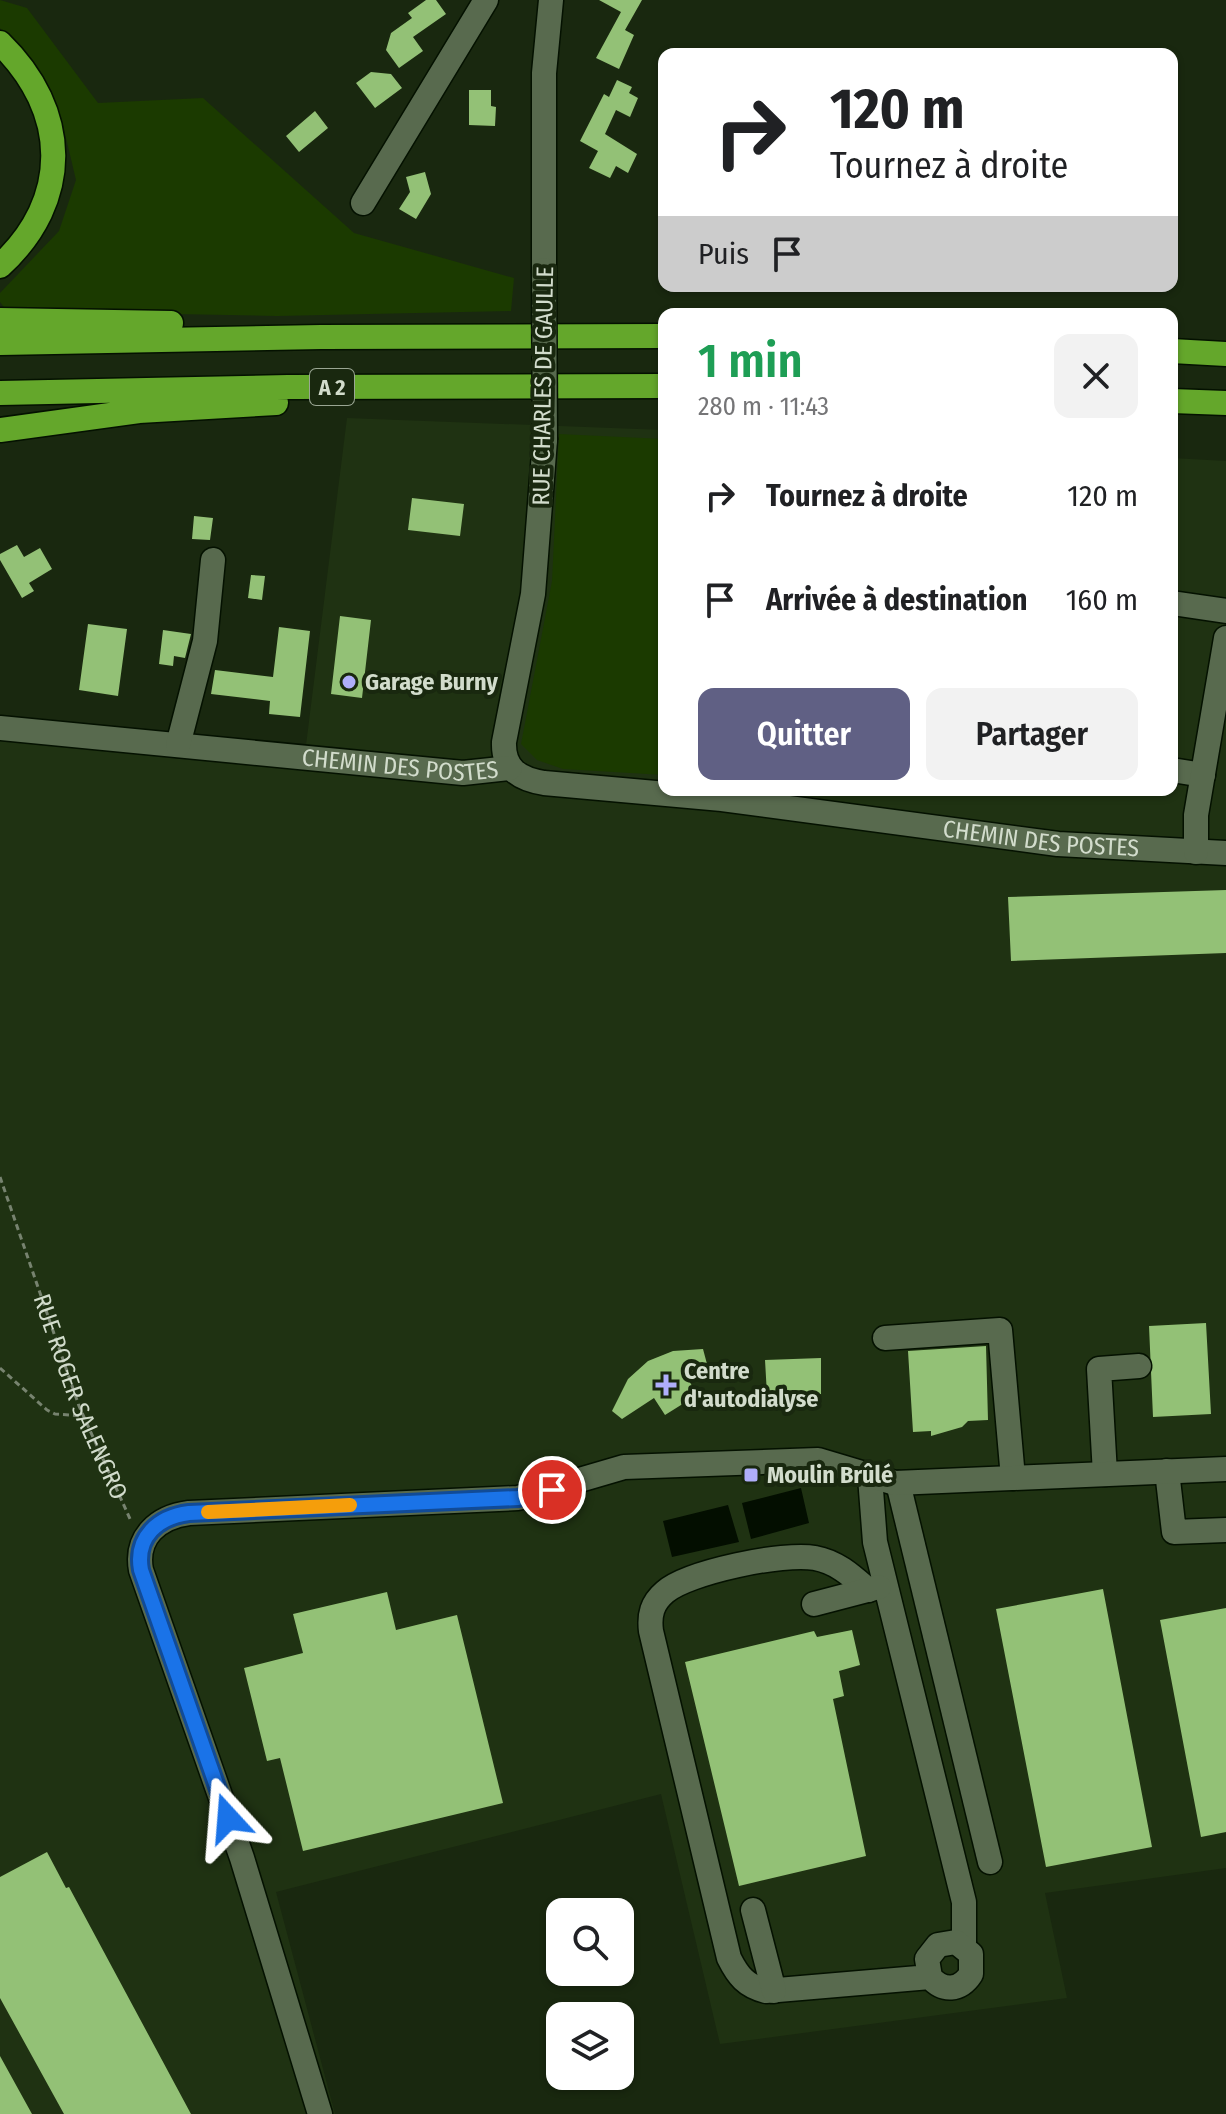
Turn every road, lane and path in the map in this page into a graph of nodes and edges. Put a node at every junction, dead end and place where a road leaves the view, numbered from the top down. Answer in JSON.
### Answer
{"nodes":[{"id":1,"x":486,"y":0,"type":"edge"},
{"id":2,"x":551,"y":0,"type":"edge"},
{"id":3,"x":0,"y":43,"type":"edge"},
{"id":4,"x":363,"y":203,"type":"dead end"},
{"id":5,"x":0,"y":266,"type":"edge"},
{"id":6,"x":0,"y":320,"type":"edge"},
{"id":7,"x":658,"y":336,"type":"edge"},
{"id":8,"x":321,"y":337,"type":"junction"},
{"id":9,"x":0,"y":343,"type":"edge"},
{"id":10,"x":1178,"y":351,"type":"edge"},
{"id":11,"x":1226,"y":354,"type":"edge"},
{"id":12,"x":496,"y":385,"type":"junction"},
{"id":13,"x":658,"y":386,"type":"edge"},
{"id":14,"x":0,"y":393,"type":"edge"},
{"id":15,"x":1178,"y":401,"type":"edge"},
{"id":16,"x":1226,"y":403,"type":"edge"},
{"id":17,"x":0,"y":430,"type":"edge"},
{"id":18,"x":213,"y":560,"type":"dead end"},
{"id":19,"x":1178,"y":604,"type":"edge"},
{"id":20,"x":1226,"y":611,"type":"edge"},
{"id":21,"x":1226,"y":638,"type":"edge"},
{"id":22,"x":0,"y":728,"type":"edge"},
{"id":23,"x":178,"y":745,"type":"junction"},
{"id":24,"x":510,"y":768,"type":"junction"},
{"id":25,"x":1178,"y":771,"type":"edge"},
{"id":26,"x":1203,"y":775,"type":"junction"},
{"id":27,"x":658,"y":793,"type":"edge"},
{"id":28,"x":689,"y":796,"type":"edge"},
{"id":29,"x":1196,"y":852,"type":"junction"},
{"id":30,"x":1226,"y":853,"type":"edge"},
{"id":31,"x":0,"y":1177,"type":"edge"},
{"id":32,"x":885,"y":1338,"type":"dead end"},
{"id":33,"x":1139,"y":1366,"type":"dead end"},
{"id":34,"x":0,"y":1368,"type":"edge"},
{"id":35,"x":84,"y":1416,"type":"junction"},
{"id":36,"x":1226,"y":1469,"type":"edge"},
{"id":37,"x":1167,"y":1471,"type":"junction"},
{"id":38,"x":1105,"y":1474,"type":"junction"},
{"id":39,"x":870,"y":1477,"type":"junction"},
{"id":40,"x":1013,"y":1478,"type":"junction"},
{"id":41,"x":898,"y":1483,"type":"junction"},
{"id":42,"x":1226,"y":1530,"type":"edge"},
{"id":43,"x":143,"y":1539,"type":"junction"},
{"id":44,"x":877,"y":1588,"type":"junction"},
{"id":45,"x":814,"y":1604,"type":"dead end"},
{"id":46,"x":990,"y":1862,"type":"dead end"},
{"id":47,"x":753,"y":1910,"type":"dead end"},
{"id":48,"x":964,"y":1946,"type":"junction"},
{"id":49,"x":930,"y":1977,"type":"junction"},
{"id":50,"x":774,"y":1991,"type":"junction"},
{"id":51,"x":320,"y":2114,"type":"edge"}],
"edges":[{"from":1,"to":4,"type":"street"},
{"from":2,"to":24,"type":"street","name":"RUE CHARLES DE GAULLE","bridge":true},
{"from":3,"to":5,"type":"highway"},
{"from":6,"to":8,"type":"highway"},
{"from":7,"to":8,"type":"highway","number":"A 2"},
{"from":8,"to":9,"type":"highway","number":"A 2"},
{"from":10,"to":11,"type":"highway"},
{"from":12,"to":13,"type":"highway","number":"A 2"},
{"from":12,"to":14,"type":"highway","number":"A 2"},
{"from":12,"to":17,"type":"highway"},
{"from":15,"to":16,"type":"highway"},
{"from":18,"to":23,"type":"street"},
{"from":19,"to":20,"type":"street"},
{"from":21,"to":26,"type":"street"},
{"from":22,"to":23,"type":"street","name":"CHEMIN DES POSTES"},
{"from":23,"to":24,"type":"street","name":"CHEMIN DES POSTES"},
{"from":24,"to":27,"type":"street","name":"CHEMIN DES POSTES"},
{"from":25,"to":26,"type":"street"},
{"from":26,"to":29,"type":"street"},
{"from":28,"to":29,"type":"street","name":"CHEMIN DES POSTES"},
{"from":29,"to":30,"type":"street","name":"CHEMIN DES POSTES"},
{"from":31,"to":35,"type":"path","name":"RUE ROGER SALENGRO"},
{"from":32,"to":40,"type":"street"},
{"from":33,"to":38,"type":"street"},
{"from":34,"to":35,"type":"path"},
{"from":35,"to":43,"type":"path","name":"RUE ROGER SALENGRO"},
{"from":36,"to":37,"type":"street"},
{"from":37,"to":38,"type":"street"},
{"from":37,"to":42,"type":"street"},
{"from":38,"to":40,"type":"street"},
{"from":39,"to":41,"type":"street"},
{"from":39,"to":43,"type":"street"},
{"from":39,"to":44,"type":"street"},
{"from":40,"to":41,"type":"street"},
{"from":41,"to":46,"type":"street"},
{"from":43,"to":51,"type":"street"},
{"from":44,"to":45,"type":"street"},
{"from":44,"to":48,"type":"street"},
{"from":44,"to":50,"type":"street"},
{"from":47,"to":50,"type":"street"},
{"from":48,"to":49,"type":"street"},
{"from":48,"to":49,"type":"street"},
{"from":49,"to":50,"type":"street"}]}
